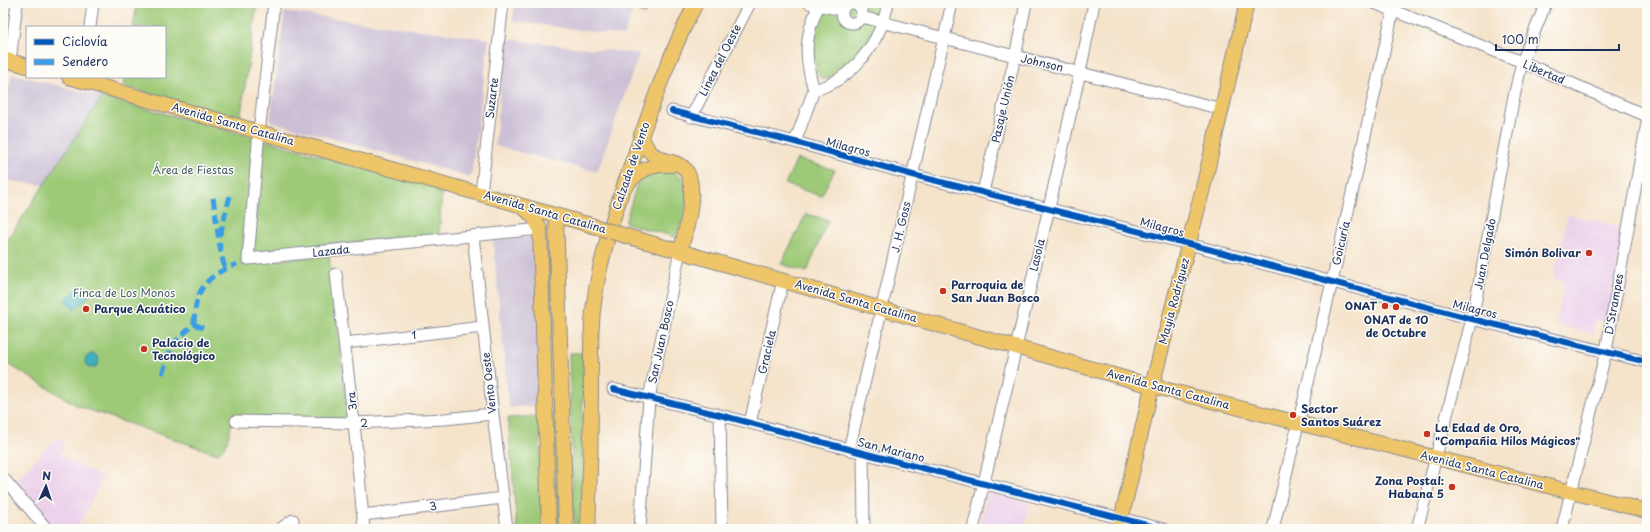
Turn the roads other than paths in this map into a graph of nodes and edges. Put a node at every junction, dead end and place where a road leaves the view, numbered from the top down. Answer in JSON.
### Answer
{"nodes":[{"id":1,"x":17,"y":3,"type":"edge"},
{"id":2,"x":93,"y":3,"type":"edge"},
{"id":3,"x":274,"y":3,"type":"edge"},
{"id":4,"x":504,"y":3,"type":"edge"},
{"id":5,"x":696,"y":3,"type":"edge"},
{"id":6,"x":750,"y":3,"type":"edge"},
{"id":7,"x":888,"y":3,"type":"edge"},
{"id":8,"x":952,"y":3,"type":"edge"},
{"id":9,"x":1026,"y":3,"type":"edge"},
{"id":10,"x":1094,"y":3,"type":"edge"},
{"id":11,"x":1247,"y":3,"type":"edge"},
{"id":12,"x":1374,"y":3,"type":"edge"},
{"id":13,"x":1546,"y":3,"type":"edge"},
{"id":14,"x":816,"y":4,"type":"edge"},
{"id":15,"x":1394,"y":7,"type":"edge"},
{"id":16,"x":883,"y":21,"type":"junction"},
{"id":17,"x":90,"y":26,"type":"edge"},
{"id":18,"x":944,"y":37,"type":"junction"},
{"id":19,"x":1015,"y":57,"type":"junction"},
{"id":20,"x":6,"y":60,"type":"edge"},
{"id":21,"x":1522,"y":62,"type":"junction"},
{"id":22,"x":26,"y":66,"type":"edge"},
{"id":23,"x":1080,"y":72,"type":"junction"},
{"id":24,"x":84,"y":79,"type":"edge"},
{"id":25,"x":814,"y":90,"type":"junction"},
{"id":26,"x":1222,"y":109,"type":"junction"},
{"id":27,"x":672,"y":111,"type":"dead end"},
{"id":28,"x":1647,"y":116,"type":"edge"},
{"id":29,"x":691,"y":117,"type":"junction"},
{"id":30,"x":1647,"y":123,"type":"edge"},
{"id":31,"x":259,"y":132,"type":"junction"},
{"id":32,"x":641,"y":134,"type":"junction"},
{"id":33,"x":794,"y":142,"type":"junction"},
{"id":34,"x":913,"y":175,"type":"junction"},
{"id":35,"x":690,"y":185,"type":"junction"},
{"id":36,"x":622,"y":192,"type":"junction"},
{"id":37,"x":983,"y":192,"type":"junction"},
{"id":38,"x":481,"y":193,"type":"junction"},
{"id":39,"x":519,"y":205,"type":"junction"},
{"id":40,"x":1049,"y":208,"type":"junction"},
{"id":41,"x":556,"y":216,"type":"junction"},
{"id":42,"x":540,"y":229,"type":"junction"},
{"id":43,"x":473,"y":236,"type":"junction"},
{"id":44,"x":1189,"y":244,"type":"junction"},
{"id":45,"x":680,"y":251,"type":"junction"},
{"id":46,"x":336,"y":274,"type":"dead end"},
{"id":47,"x":783,"y":280,"type":"junction"},
{"id":48,"x":1332,"y":282,"type":"junction"},
{"id":49,"x":883,"y":309,"type":"junction"},
{"id":50,"x":1472,"y":319,"type":"junction"},
{"id":51,"x":483,"y":327,"type":"junction"},
{"id":52,"x":345,"y":343,"type":"junction"},
{"id":53,"x":1015,"y":346,"type":"junction"},
{"id":54,"x":1606,"y":351,"type":"junction"},
{"id":55,"x":1647,"y":362,"type":"edge"},
{"id":56,"x":1152,"y":386,"type":"junction"},
{"id":57,"x":613,"y":389,"type":"dead end"},
{"id":58,"x":649,"y":398,"type":"junction"},
{"id":59,"x":493,"y":414,"type":"junction"},
{"id":60,"x":720,"y":415,"type":"junction"},
{"id":61,"x":236,"y":421,"type":"dead end"},
{"id":62,"x":354,"y":423,"type":"junction"},
{"id":63,"x":750,"y":423,"type":"junction"},
{"id":64,"x":1298,"y":423,"type":"junction"},
{"id":65,"x":849,"y":450,"type":"junction"},
{"id":66,"x":862,"y":453,"type":"junction"},
{"id":67,"x":1434,"y":458,"type":"junction"},
{"id":68,"x":3,"y":478,"type":"edge"},
{"id":69,"x":984,"y":483,"type":"junction"},
{"id":70,"x":7,"y":490,"type":"edge"},
{"id":71,"x":1570,"y":493,"type":"junction"},
{"id":72,"x":504,"y":498,"type":"junction"},
{"id":73,"x":1647,"y":511,"type":"edge"},
{"id":74,"x":363,"y":515,"type":"junction"},
{"id":75,"x":293,"y":520,"type":"dead end"},
{"id":76,"x":1120,"y":523,"type":"edge"},
{"id":77,"x":47,"y":529,"type":"edge"},
{"id":78,"x":280,"y":529,"type":"edge"},
{"id":79,"x":364,"y":529,"type":"edge"},
{"id":80,"x":507,"y":529,"type":"edge"},
{"id":81,"x":549,"y":529,"type":"edge"},
{"id":82,"x":566,"y":529,"type":"edge"},
{"id":83,"x":587,"y":529,"type":"edge"},
{"id":84,"x":640,"y":529,"type":"edge"},
{"id":85,"x":722,"y":529,"type":"edge"},
{"id":86,"x":864,"y":529,"type":"edge"},
{"id":87,"x":973,"y":529,"type":"edge"},
{"id":88,"x":1163,"y":529,"type":"edge"},
{"id":89,"x":1273,"y":529,"type":"edge"},
{"id":90,"x":1417,"y":529,"type":"edge"},
{"id":91,"x":1562,"y":529,"type":"edge"}],
"edges":[{"from":1,"to":20,"type":"street"},
{"from":2,"to":17,"type":"street"},
{"from":3,"to":31,"type":"street"},
{"from":4,"to":38,"type":"street","name":"Suzarte"},
{"from":5,"to":32,"type":"main road","name":"Calzada de Vento"},
{"from":6,"to":29,"type":"street","name":"Línea del Oeste"},
{"from":7,"to":16,"type":"street"},
{"from":8,"to":18,"type":"street","name":"J. H. Goss"},
{"from":9,"to":19,"type":"street","name":"Pasaje Unión"},
{"from":10,"to":23,"type":"street","name":"Lasola"},
{"from":11,"to":26,"type":"main road","name":"Mayía Rodríguez"},
{"from":12,"to":15,"type":"street","name":"Libertad"},
{"from":13,"to":21,"type":"street","name":"Juan Delgado"},
{"from":14,"to":16,"type":"street","name":"Johnson"},
{"from":14,"to":25,"type":"street"},
{"from":15,"to":21,"type":"street","name":"Libertad"},
{"from":15,"to":48,"type":"street","name":"Goicuría"},
{"from":16,"to":18,"type":"street","name":"Johnson"},
{"from":16,"to":25,"type":"street"},
{"from":18,"to":19,"type":"street","name":"Johnson"},
{"from":18,"to":34,"type":"street","name":"J. H. Goss"},
{"from":19,"to":23,"type":"street","name":"Johnson"},
{"from":19,"to":37,"type":"street","name":"Pasaje Unión"},
{"from":20,"to":22,"type":"main road"},
{"from":21,"to":28,"type":"street","name":"Libertad"},
{"from":21,"to":50,"type":"street","name":"Juan Delgado"},
{"from":23,"to":26,"type":"street","name":"Johnson"},
{"from":23,"to":40,"type":"street","name":"Lasola"},
{"from":24,"to":31,"type":"main road","name":"Avenida Santa Catalina"},
{"from":25,"to":33,"type":"street"},
{"from":26,"to":44,"type":"main road","name":"Mayía Rodríguez"},
{"from":27,"to":29,"type":"street","name":"Milagros"},
{"from":29,"to":33,"type":"street","name":"Milagros"},
{"from":30,"to":54,"type":"street","name":"D'Strampes"},
{"from":31,"to":38,"type":"main road","name":"Avenida Santa Catalina"},
{"from":31,"to":43,"type":"street","name":"Lazada"},
{"from":32,"to":35,"type":"main road"},
{"from":32,"to":36,"type":"main road","name":"Calzada de Vento"},
{"from":33,"to":34,"type":"street","name":"Milagros"},
{"from":34,"to":37,"type":"street","name":"Milagros"},
{"from":34,"to":49,"type":"street","name":"J. H. Goss"},
{"from":35,"to":36,"type":"main road"},
{"from":35,"to":45,"type":"main road"},
{"from":36,"to":83,"type":"main road","name":"Calzada de Vento"},
{"from":37,"to":40,"type":"street","name":"Milagros"},
{"from":38,"to":39,"type":"main road","name":"Avenida Santa Catalina"},
{"from":39,"to":41,"type":"main road","name":"Avenida Santa Catalina"},
{"from":39,"to":42,"type":"main road"},
{"from":40,"to":44,"type":"street","name":"Milagros"},
{"from":40,"to":53,"type":"street","name":"Lasola"},
{"from":41,"to":42,"type":"main road"},
{"from":41,"to":45,"type":"main road","name":"Avenida Santa Catalina","bridge":true},
{"from":41,"to":82,"type":"main road"},
{"from":42,"to":43,"type":"street","name":"Lazada"},
{"from":42,"to":81,"type":"main road"},
{"from":43,"to":51,"type":"street","name":"Vento Oeste"},
{"from":44,"to":48,"type":"street","name":"Milagros"},
{"from":44,"to":56,"type":"main road","name":"Mayía Rodríguez"},
{"from":45,"to":47,"type":"main road","name":"Avenida Santa Catalina"},
{"from":45,"to":58,"type":"street","name":"San Juan Bosco"},
{"from":46,"to":52,"type":"street","name":"3ra"},
{"from":47,"to":49,"type":"main road","name":"Avenida Santa Catalina"},
{"from":47,"to":63,"type":"street","name":"Graciela"},
{"from":48,"to":50,"type":"street","name":"Milagros"},
{"from":48,"to":64,"type":"street","name":"Goicuría"},
{"from":49,"to":53,"type":"main road","name":"Avenida Santa Catalina"},
{"from":49,"to":65,"type":"street","name":"J. H. Goss"},
{"from":50,"to":54,"type":"street","name":"Milagros"},
{"from":50,"to":67,"type":"street","name":"Juan Delgado"},
{"from":51,"to":52,"type":"street","name":"1"},
{"from":51,"to":59,"type":"street","name":"Vento Oeste"},
{"from":52,"to":62,"type":"street","name":"3ra"},
{"from":53,"to":56,"type":"main road","name":"Avenida Santa Catalina"},
{"from":53,"to":69,"type":"street","name":"Lasola"},
{"from":54,"to":55,"type":"street","name":"Milagros"},
{"from":54,"to":71,"type":"street","name":"D'Strampes"},
{"from":56,"to":64,"type":"main road","name":"Avenida Santa Catalina"},
{"from":56,"to":76,"type":"main road","name":"Mayía Rodríguez"},
{"from":57,"to":58,"type":"street","name":"San Mariano"},
{"from":58,"to":60,"type":"street","name":"San Mariano"},
{"from":58,"to":84,"type":"street","name":"San Juan Bosco"},
{"from":59,"to":62,"type":"street","name":"2"},
{"from":59,"to":72,"type":"street","name":"Vento Oeste"},
{"from":60,"to":63,"type":"street","name":"San Mariano"},
{"from":60,"to":85,"type":"street"},
{"from":61,"to":62,"type":"street","name":"2"},
{"from":62,"to":74,"type":"street","name":"3ra"},
{"from":63,"to":65,"type":"street","name":"San Mariano"},
{"from":64,"to":67,"type":"main road","name":"Avenida Santa Catalina"},
{"from":64,"to":89,"type":"street","name":"Goicuría"},
{"from":65,"to":66,"type":"street","name":"San Mariano"},
{"from":66,"to":69,"type":"street","name":"San Mariano"},
{"from":66,"to":86,"type":"street"},
{"from":67,"to":71,"type":"main road","name":"Avenida Santa Catalina"},
{"from":67,"to":90,"type":"street","name":"Juan Delgado"},
{"from":68,"to":70,"type":"street"},
{"from":69,"to":76,"type":"street","name":"San Mariano"},
{"from":69,"to":87,"type":"street","name":"Lasola"},
{"from":70,"to":77,"type":"street"},
{"from":71,"to":73,"type":"main road","name":"Avenida Santa Catalina"},
{"from":71,"to":91,"type":"street","name":"D'Strampes"},
{"from":72,"to":74,"type":"street","name":"3"},
{"from":72,"to":80,"type":"street","name":"Vento Oeste"},
{"from":74,"to":79,"type":"street","name":"3ra"},
{"from":75,"to":78,"type":"street"},
{"from":76,"to":88,"type":"street","name":"San Mariano"}]}
